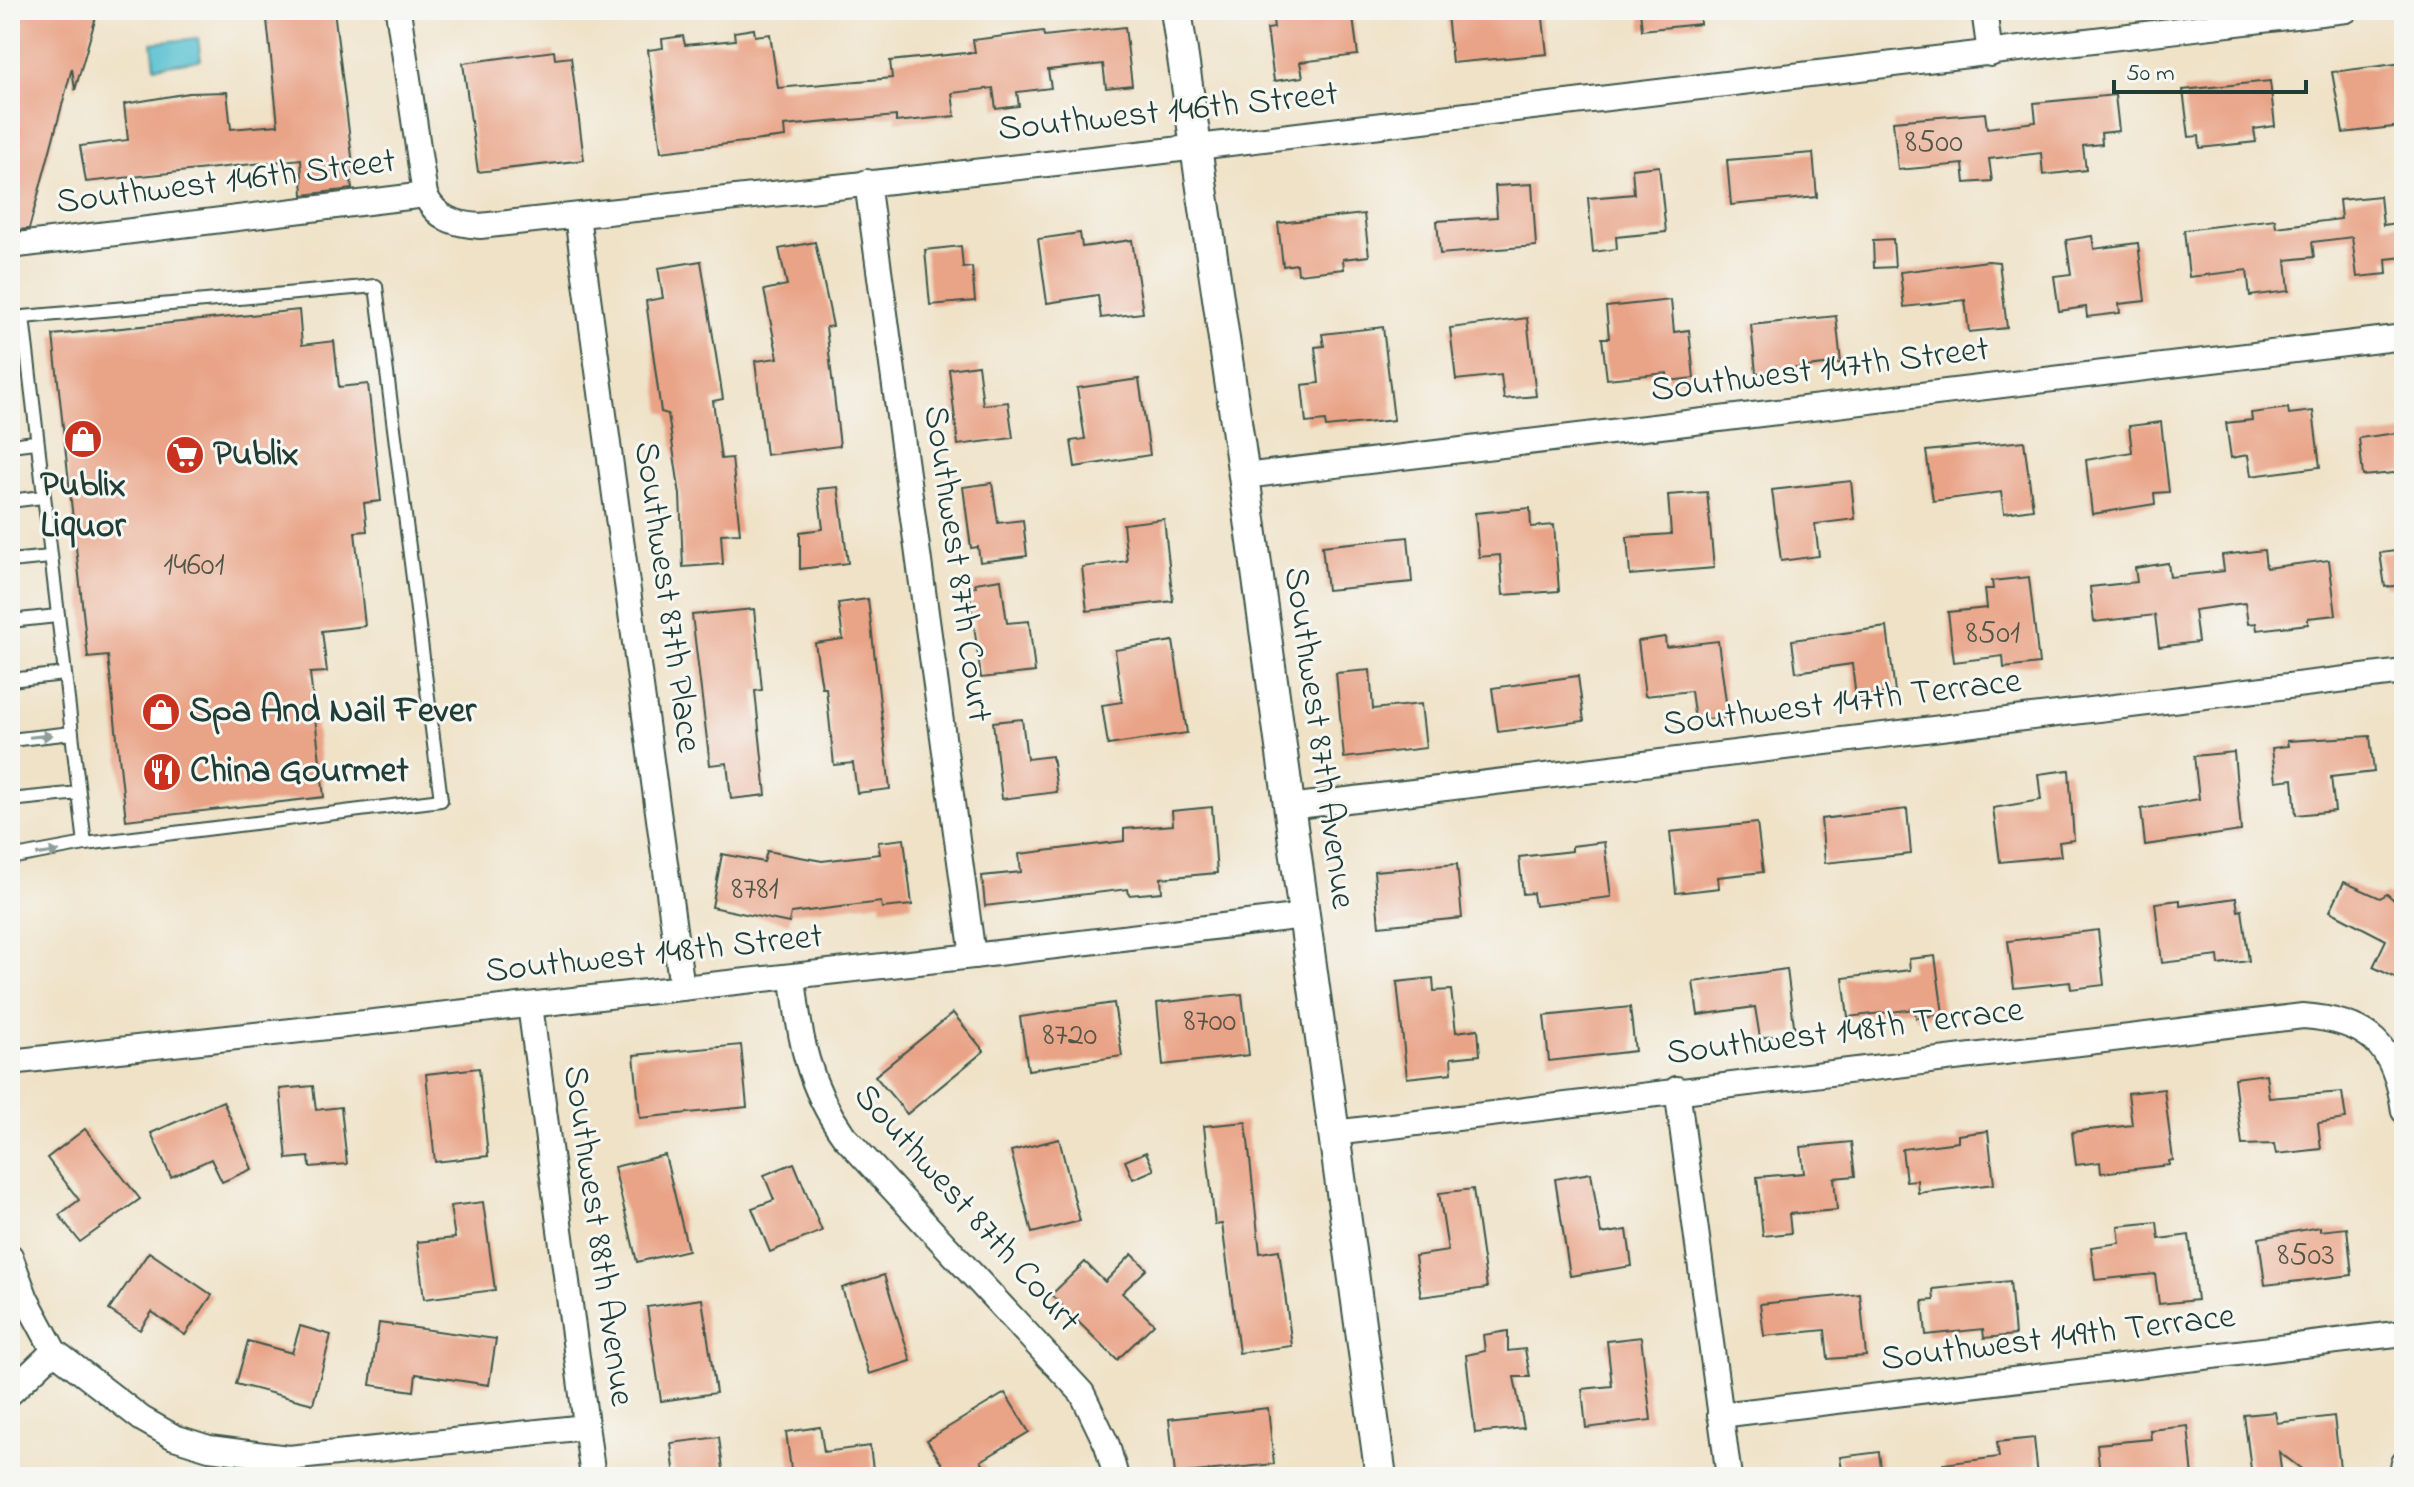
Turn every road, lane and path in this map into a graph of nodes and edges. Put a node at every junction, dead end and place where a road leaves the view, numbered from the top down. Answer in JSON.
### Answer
{"nodes":[{"id":1,"x":398,"y":10,"type":"edge"},
{"id":2,"x":1176,"y":10,"type":"edge"},
{"id":3,"x":1984,"y":10,"type":"edge"},
{"id":4,"x":2346,"y":10,"type":"edge"},
{"id":5,"x":1990,"y":54,"type":"junction"},
{"id":6,"x":1196,"y":146,"type":"junction"},
{"id":7,"x":867,"y":182,"type":"junction"},
{"id":8,"x":425,"y":195,"type":"junction"},
{"id":9,"x":577,"y":216,"type":"junction"},
{"id":10,"x":10,"y":246,"type":"edge"},
{"id":11,"x":2404,"y":337,"type":"edge"},
{"id":12,"x":35,"y":442,"type":"junction"},
{"id":13,"x":10,"y":445,"type":"edge"},
{"id":14,"x":1244,"y":476,"type":"junction"},
{"id":15,"x":42,"y":497,"type":"junction"},
{"id":16,"x":10,"y":501,"type":"edge"},
{"id":17,"x":50,"y":557,"type":"junction"},
{"id":18,"x":10,"y":561,"type":"edge"},
{"id":19,"x":57,"y":616,"type":"junction"},
{"id":20,"x":10,"y":621,"type":"edge"},
{"id":21,"x":2404,"y":672,"type":"edge"},
{"id":22,"x":64,"y":674,"type":"junction"},
{"id":23,"x":10,"y":680,"type":"edge"},
{"id":24,"x":72,"y":733,"type":"junction"},
{"id":25,"x":10,"y":740,"type":"edge"},
{"id":26,"x":79,"y":793,"type":"junction"},
{"id":27,"x":10,"y":800,"type":"edge"},
{"id":28,"x":1289,"y":807,"type":"junction"},
{"id":29,"x":85,"y":844,"type":"junction"},
{"id":30,"x":10,"y":858,"type":"edge"},
{"id":31,"x":1304,"y":916,"type":"junction"},
{"id":32,"x":973,"y":956,"type":"junction"},
{"id":33,"x":793,"y":977,"type":"junction"},
{"id":34,"x":682,"y":988,"type":"junction"},
{"id":35,"x":530,"y":1005,"type":"junction"},
{"id":36,"x":10,"y":1062,"type":"edge"},
{"id":37,"x":1677,"y":1089,"type":"junction"},
{"id":38,"x":2404,"y":1111,"type":"edge"},
{"id":39,"x":1334,"y":1133,"type":"junction"},
{"id":40,"x":10,"y":1256,"type":"edge"},
{"id":41,"x":2404,"y":1333,"type":"edge"},
{"id":42,"x":54,"y":1351,"type":"junction"},
{"id":43,"x":10,"y":1393,"type":"edge"},
{"id":44,"x":1720,"y":1415,"type":"junction"},
{"id":45,"x":586,"y":1427,"type":"junction"},
{"id":46,"x":2404,"y":1463,"type":"edge"},
{"id":47,"x":593,"y":1477,"type":"edge"},
{"id":48,"x":1116,"y":1477,"type":"edge"},
{"id":49,"x":1381,"y":1477,"type":"edge"},
{"id":50,"x":1729,"y":1477,"type":"edge"},
{"id":51,"x":2401,"y":1477,"type":"edge"}],
"edges":[{"from":1,"to":8,"type":"street"},
{"from":2,"to":6,"type":"street","name":"Southwest 87th Avenue"},
{"from":3,"to":5,"type":"street"},
{"from":4,"to":5,"type":"street","name":"Southwest 146th Street"},
{"from":5,"to":6,"type":"street","name":"Southwest 146th Street"},
{"from":6,"to":7,"type":"street","name":"Southwest 146th Street"},
{"from":6,"to":14,"type":"street","name":"Southwest 87th Avenue"},
{"from":7,"to":9,"type":"street","name":"Southwest 146th Street"},
{"from":7,"to":32,"type":"street","name":"Southwest 87th Court"},
{"from":8,"to":9,"type":"street","name":"Southwest 146th Street"},
{"from":8,"to":10,"type":"street","name":"Southwest 146th Street"},
{"from":9,"to":34,"type":"street","name":"Southwest 87th Place"},
{"from":11,"to":14,"type":"street","name":"Southwest 147th Street"},
{"from":12,"to":13,"type":"lane"},
{"from":12,"to":15,"type":"lane"},
{"from":12,"to":29,"type":"lane"},
{"from":14,"to":28,"type":"street","name":"Southwest 87th Avenue"},
{"from":15,"to":16,"type":"lane"},
{"from":15,"to":17,"type":"lane"},
{"from":17,"to":18,"type":"lane"},
{"from":17,"to":19,"type":"lane"},
{"from":19,"to":20,"type":"lane"},
{"from":19,"to":22,"type":"lane"},
{"from":21,"to":28,"type":"street","name":"Southwest 147th Terrace"},
{"from":22,"to":23,"type":"lane"},
{"from":22,"to":24,"type":"lane"},
{"from":25,"to":24,"type":"lane","one_way":true},
{"from":24,"to":26,"type":"lane"},
{"from":26,"to":27,"type":"lane"},
{"from":26,"to":29,"type":"lane"},
{"from":28,"to":31,"type":"street","name":"Southwest 87th Avenue"},
{"from":30,"to":29,"type":"lane","one_way":true},
{"from":31,"to":32,"type":"street","name":"Southwest 148th Street"},
{"from":31,"to":39,"type":"street","name":"Southwest 87th Avenue"},
{"from":32,"to":33,"type":"street","name":"Southwest 148th Street"},
{"from":33,"to":34,"type":"street","name":"Southwest 148th Street"},
{"from":33,"to":48,"type":"street","name":"Southwest 87th Court"},
{"from":34,"to":35,"type":"street","name":"Southwest 148th Street"},
{"from":35,"to":36,"type":"street","name":"Southwest 148th Street"},
{"from":35,"to":45,"type":"street","name":"Southwest 88th Avenue"},
{"from":37,"to":38,"type":"street","name":"Southwest 148th Terrace"},
{"from":37,"to":39,"type":"street","name":"Southwest 148th Terrace"},
{"from":37,"to":44,"type":"street"},
{"from":39,"to":49,"type":"street","name":"Southwest 87th Avenue"},
{"from":40,"to":42,"type":"street"},
{"from":41,"to":44,"type":"street","name":"Southwest 149th Terrace"},
{"from":42,"to":43,"type":"street"},
{"from":42,"to":45,"type":"street"},
{"from":44,"to":50,"type":"street"},
{"from":45,"to":47,"type":"street","name":"Southwest 88th Avenue"},
{"from":46,"to":51,"type":"street"}]}
